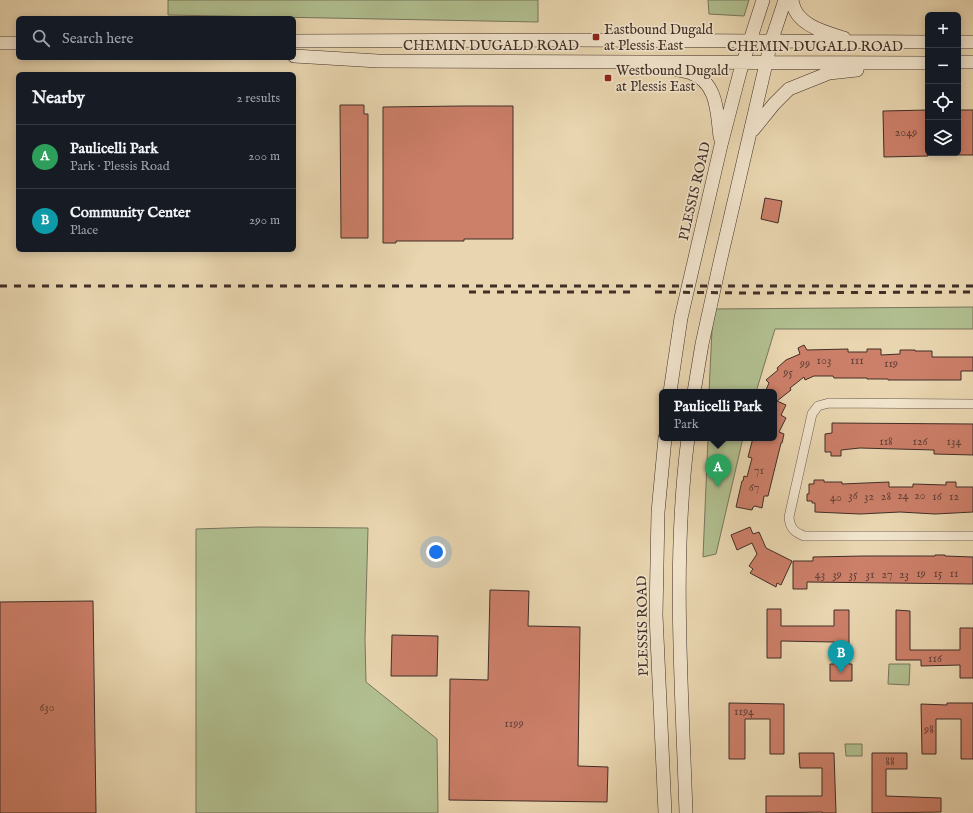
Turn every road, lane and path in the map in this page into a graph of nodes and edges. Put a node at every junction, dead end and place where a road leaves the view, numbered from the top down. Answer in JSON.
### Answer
{"nodes":[{"id":1,"x":763,"y":0,"type":"edge"},
{"id":2,"x":784,"y":0,"type":"edge"},
{"id":3,"x":792,"y":0,"type":"edge"},
{"id":4,"x":571,"y":40,"type":"junction"},
{"id":5,"x":296,"y":41,"type":"edge"},
{"id":6,"x":368,"y":41,"type":"junction"},
{"id":7,"x":750,"y":41,"type":"junction"},
{"id":8,"x":772,"y":42,"type":"junction"},
{"id":9,"x":855,"y":42,"type":"junction"},
{"id":10,"x":925,"y":42,"type":"edge"},
{"id":11,"x":961,"y":42,"type":"edge"},
{"id":12,"x":973,"y":42,"type":"edge"},
{"id":13,"x":0,"y":43,"type":"edge"},
{"id":14,"x":16,"y":43,"type":"edge"},
{"id":15,"x":296,"y":56,"type":"edge"},
{"id":16,"x":378,"y":61,"type":"junction"},
{"id":17,"x":641,"y":61,"type":"junction"},
{"id":18,"x":570,"y":62,"type":"junction"},
{"id":19,"x":744,"y":62,"type":"junction"},
{"id":20,"x":767,"y":62,"type":"junction"},
{"id":21,"x":961,"y":62,"type":"edge"},
{"id":22,"x":973,"y":62,"type":"edge"},
{"id":23,"x":899,"y":63,"type":"junction"},
{"id":24,"x":925,"y":63,"type":"edge"},
{"id":25,"x":750,"y":133,"type":"junction"},
{"id":26,"x":722,"y":145,"type":"junction"},
{"id":27,"x":670,"y":389,"type":"edge"},
{"id":28,"x":694,"y":389,"type":"edge"},
{"id":29,"x":973,"y":404,"type":"edge"},
{"id":30,"x":665,"y":441,"type":"edge"},
{"id":31,"x":688,"y":441,"type":"edge"},
{"id":32,"x":973,"y":536,"type":"edge"},
{"id":33,"x":665,"y":813,"type":"edge"},
{"id":34,"x":686,"y":813,"type":"edge"}],
"edges":[{"from":1,"to":7,"type":"main road","name":"PLESSIS ROAD"},
{"from":2,"to":8,"type":"main road"},
{"from":3,"to":9,"type":"main road"},
{"from":4,"to":6,"type":"main road","name":"CHEMIN DUGALD ROAD"},
{"from":4,"to":7,"type":"main road","name":"CHEMIN DUGALD ROAD"},
{"from":4,"to":18,"type":"main road"},
{"from":5,"to":6,"type":"main road","name":"CHEMIN DUGALD ROAD"},
{"from":6,"to":16,"type":"main road"},
{"from":7,"to":8,"type":"main road","name":"CHEMIN DUGALD ROAD"},
{"from":7,"to":19,"type":"main road","name":"PLESSIS ROAD"},
{"from":8,"to":9,"type":"main road","name":"CHEMIN DUGALD ROAD"},
{"from":8,"to":20,"type":"main road"},
{"from":9,"to":10,"type":"main road","name":"CHEMIN DUGALD ROAD"},
{"from":11,"to":12,"type":"main road"},
{"from":13,"to":14,"type":"main road"},
{"from":15,"to":16,"type":"main road","name":"CHEMIN DUGALD ROAD"},
{"from":16,"to":18,"type":"main road","name":"CHEMIN DUGALD ROAD"},
{"from":17,"to":18,"type":"main road","name":"CHEMIN DUGALD ROAD"},
{"from":17,"to":19,"type":"main road","name":"CHEMIN DUGALD ROAD"},
{"from":17,"to":26,"type":"main road"},
{"from":19,"to":20,"type":"main road","name":"CHEMIN DUGALD ROAD"},
{"from":19,"to":26,"type":"main road","name":"PLESSIS ROAD"},
{"from":20,"to":23,"type":"main road","name":"CHEMIN DUGALD ROAD"},
{"from":20,"to":25,"type":"main road"},
{"from":21,"to":22,"type":"main road"},
{"from":23,"to":24,"type":"main road","name":"CHEMIN DUGALD ROAD"},
{"from":23,"to":25,"type":"main road"},
{"from":25,"to":28,"type":"main road"},
{"from":26,"to":27,"type":"main road","name":"PLESSIS ROAD"},
{"from":29,"to":32,"type":"street"},
{"from":30,"to":33,"type":"main road","name":"PLESSIS ROAD"},
{"from":31,"to":34,"type":"main road"}]}
